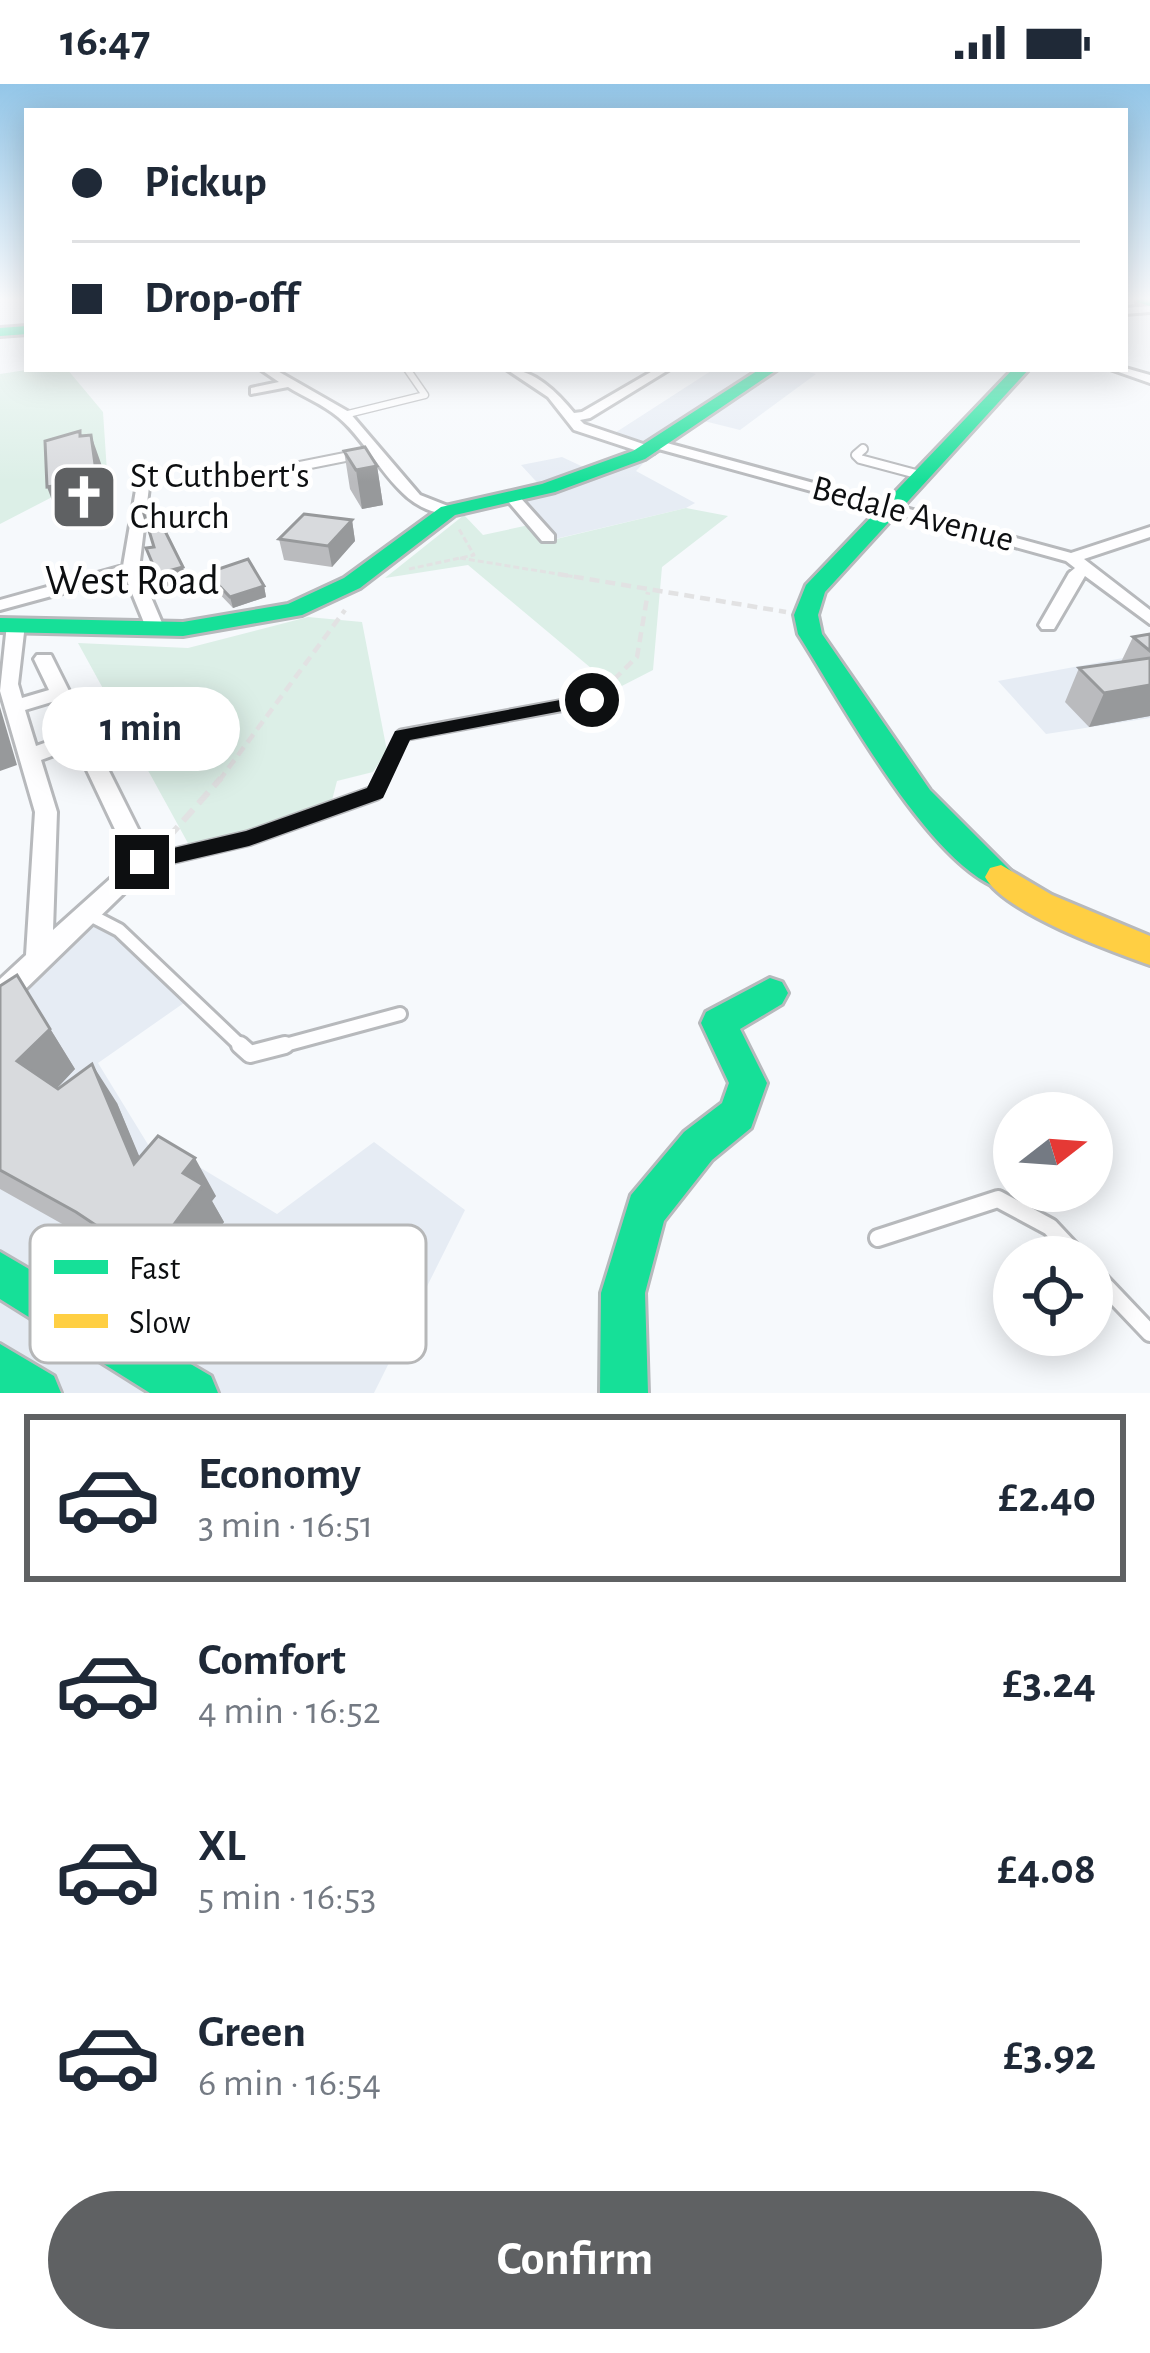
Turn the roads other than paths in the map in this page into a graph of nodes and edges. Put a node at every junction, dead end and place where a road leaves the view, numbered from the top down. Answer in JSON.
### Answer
{"nodes":[{"id":1,"x":271,"y":372,"type":"edge"},
{"id":2,"x":408,"y":372,"type":"edge"},
{"id":3,"x":517,"y":372,"type":"edge"},
{"id":4,"x":659,"y":372,"type":"edge"},
{"id":5,"x":766,"y":372,"type":"edge"},
{"id":6,"x":1018,"y":372,"type":"edge"},
{"id":7,"x":290,"y":383,"type":"junction"},
{"id":8,"x":255,"y":391,"type":"dead end"},
{"id":9,"x":344,"y":415,"type":"junction"},
{"id":10,"x":571,"y":417,"type":"junction"},
{"id":11,"x":653,"y":448,"type":"junction"},
{"id":12,"x":863,"y":449,"type":"dead end"},
{"id":13,"x":377,"y":451,"type":"junction"},
{"id":14,"x":299,"y":466,"type":"dead end"},
{"id":15,"x":920,"y":475,"type":"junction"},
{"id":16,"x":142,"y":487,"type":"dead end"},
{"id":17,"x":512,"y":497,"type":"junction"},
{"id":18,"x":890,"y":506,"type":"junction"},
{"id":19,"x":448,"y":512,"type":"junction"},
{"id":20,"x":1150,"y":532,"type":"edge"},
{"id":21,"x":548,"y":538,"type":"dead end"},
{"id":22,"x":1072,"y":558,"type":"junction"},
{"id":23,"x":130,"y":569,"type":"junction"},
{"id":24,"x":1091,"y":570,"type":"junction"},
{"id":25,"x":6,"y":618,"type":"edge"},
{"id":26,"x":1150,"y":619,"type":"edge"},
{"id":27,"x":1048,"y":625,"type":"dead end"},
{"id":28,"x":156,"y":630,"type":"junction"},
{"id":29,"x":44,"y":659,"type":"dead end"},
{"id":30,"x":61,"y":693,"type":"junction"},
{"id":31,"x":592,"y":700,"type":"road end"},
{"id":32,"x":14,"y":707,"type":"junction"},
{"id":33,"x":82,"y":736,"type":"junction"},
{"id":34,"x":28,"y":757,"type":"junction"},
{"id":35,"x":142,"y":862,"type":"junction"},
{"id":36,"x":90,"y":915,"type":"junction"},
{"id":37,"x":1150,"y":951,"type":"edge"},
{"id":38,"x":39,"y":959,"type":"junction"},
{"id":39,"x":770,"y":993,"type":"dead end"},
{"id":40,"x":0,"y":996,"type":"edge"},
{"id":41,"x":400,"y":1014,"type":"dead end"},
{"id":42,"x":1058,"y":1236,"type":"edge"},
{"id":43,"x":878,"y":1238,"type":"dead end"},
{"id":44,"x":0,"y":1274,"type":"edge"},
{"id":45,"x":30,"y":1292,"type":"edge"},
{"id":46,"x":1113,"y":1294,"type":"edge"},
{"id":47,"x":1150,"y":1333,"type":"edge"},
{"id":48,"x":144,"y":1363,"type":"edge"},
{"id":49,"x":0,"y":1368,"type":"edge"},
{"id":50,"x":37,"y":1393,"type":"edge"},
{"id":51,"x":193,"y":1393,"type":"edge"},
{"id":52,"x":624,"y":1393,"type":"edge"}],
"edges":[{"from":1,"to":7,"type":"street"},
{"from":2,"to":9,"type":"lane"},
{"from":3,"to":10,"type":"street","name":"Bedale Avenue"},
{"from":4,"to":10,"type":"street"},
{"from":5,"to":11,"type":"street"},
{"from":6,"to":15,"type":"street"},
{"from":7,"to":8,"type":"street"},
{"from":7,"to":9,"type":"street"},
{"from":9,"to":13,"type":"street"},
{"from":10,"to":11,"type":"street","name":"Bedale Avenue"},
{"from":11,"to":17,"type":"street"},
{"from":11,"to":18,"type":"street","name":"Bedale Avenue"},
{"from":12,"to":15,"type":"lane"},
{"from":13,"to":14,"type":"lane"},
{"from":13,"to":19,"type":"street"},
{"from":15,"to":18,"type":"street"},
{"from":16,"to":23,"type":"street"},
{"from":17,"to":19,"type":"street"},
{"from":17,"to":21,"type":"street"},
{"from":18,"to":22,"type":"street","name":"Bedale Avenue"},
{"from":18,"to":37,"type":"street"},
{"from":19,"to":28,"type":"street","name":"West Road"},
{"from":20,"to":22,"type":"street"},
{"from":22,"to":24,"type":"street","name":"Bedale Avenue"},
{"from":23,"to":25,"type":"street"},
{"from":23,"to":28,"type":"street"},
{"from":24,"to":26,"type":"street","name":"Bedale Avenue"},
{"from":24,"to":27,"type":"street"},
{"from":25,"to":28,"type":"street","name":"West Road"},
{"from":25,"to":32,"type":"street"},
{"from":29,"to":30,"type":"street"},
{"from":30,"to":32,"type":"street"},
{"from":30,"to":33,"type":"street"},
{"from":31,"to":35,"type":"lane"},
{"from":32,"to":34,"type":"street"},
{"from":33,"to":34,"type":"street"},
{"from":33,"to":35,"type":"street"},
{"from":34,"to":38,"type":"street"},
{"from":35,"to":36,"type":"street"},
{"from":36,"to":38,"type":"street"},
{"from":36,"to":41,"type":"lane"},
{"from":38,"to":40,"type":"street"},
{"from":39,"to":52,"type":"street"},
{"from":42,"to":43,"type":"lane"},
{"from":44,"to":45,"type":"street"},
{"from":46,"to":47,"type":"lane"},
{"from":48,"to":51,"type":"street"},
{"from":49,"to":50,"type":"street"}]}
